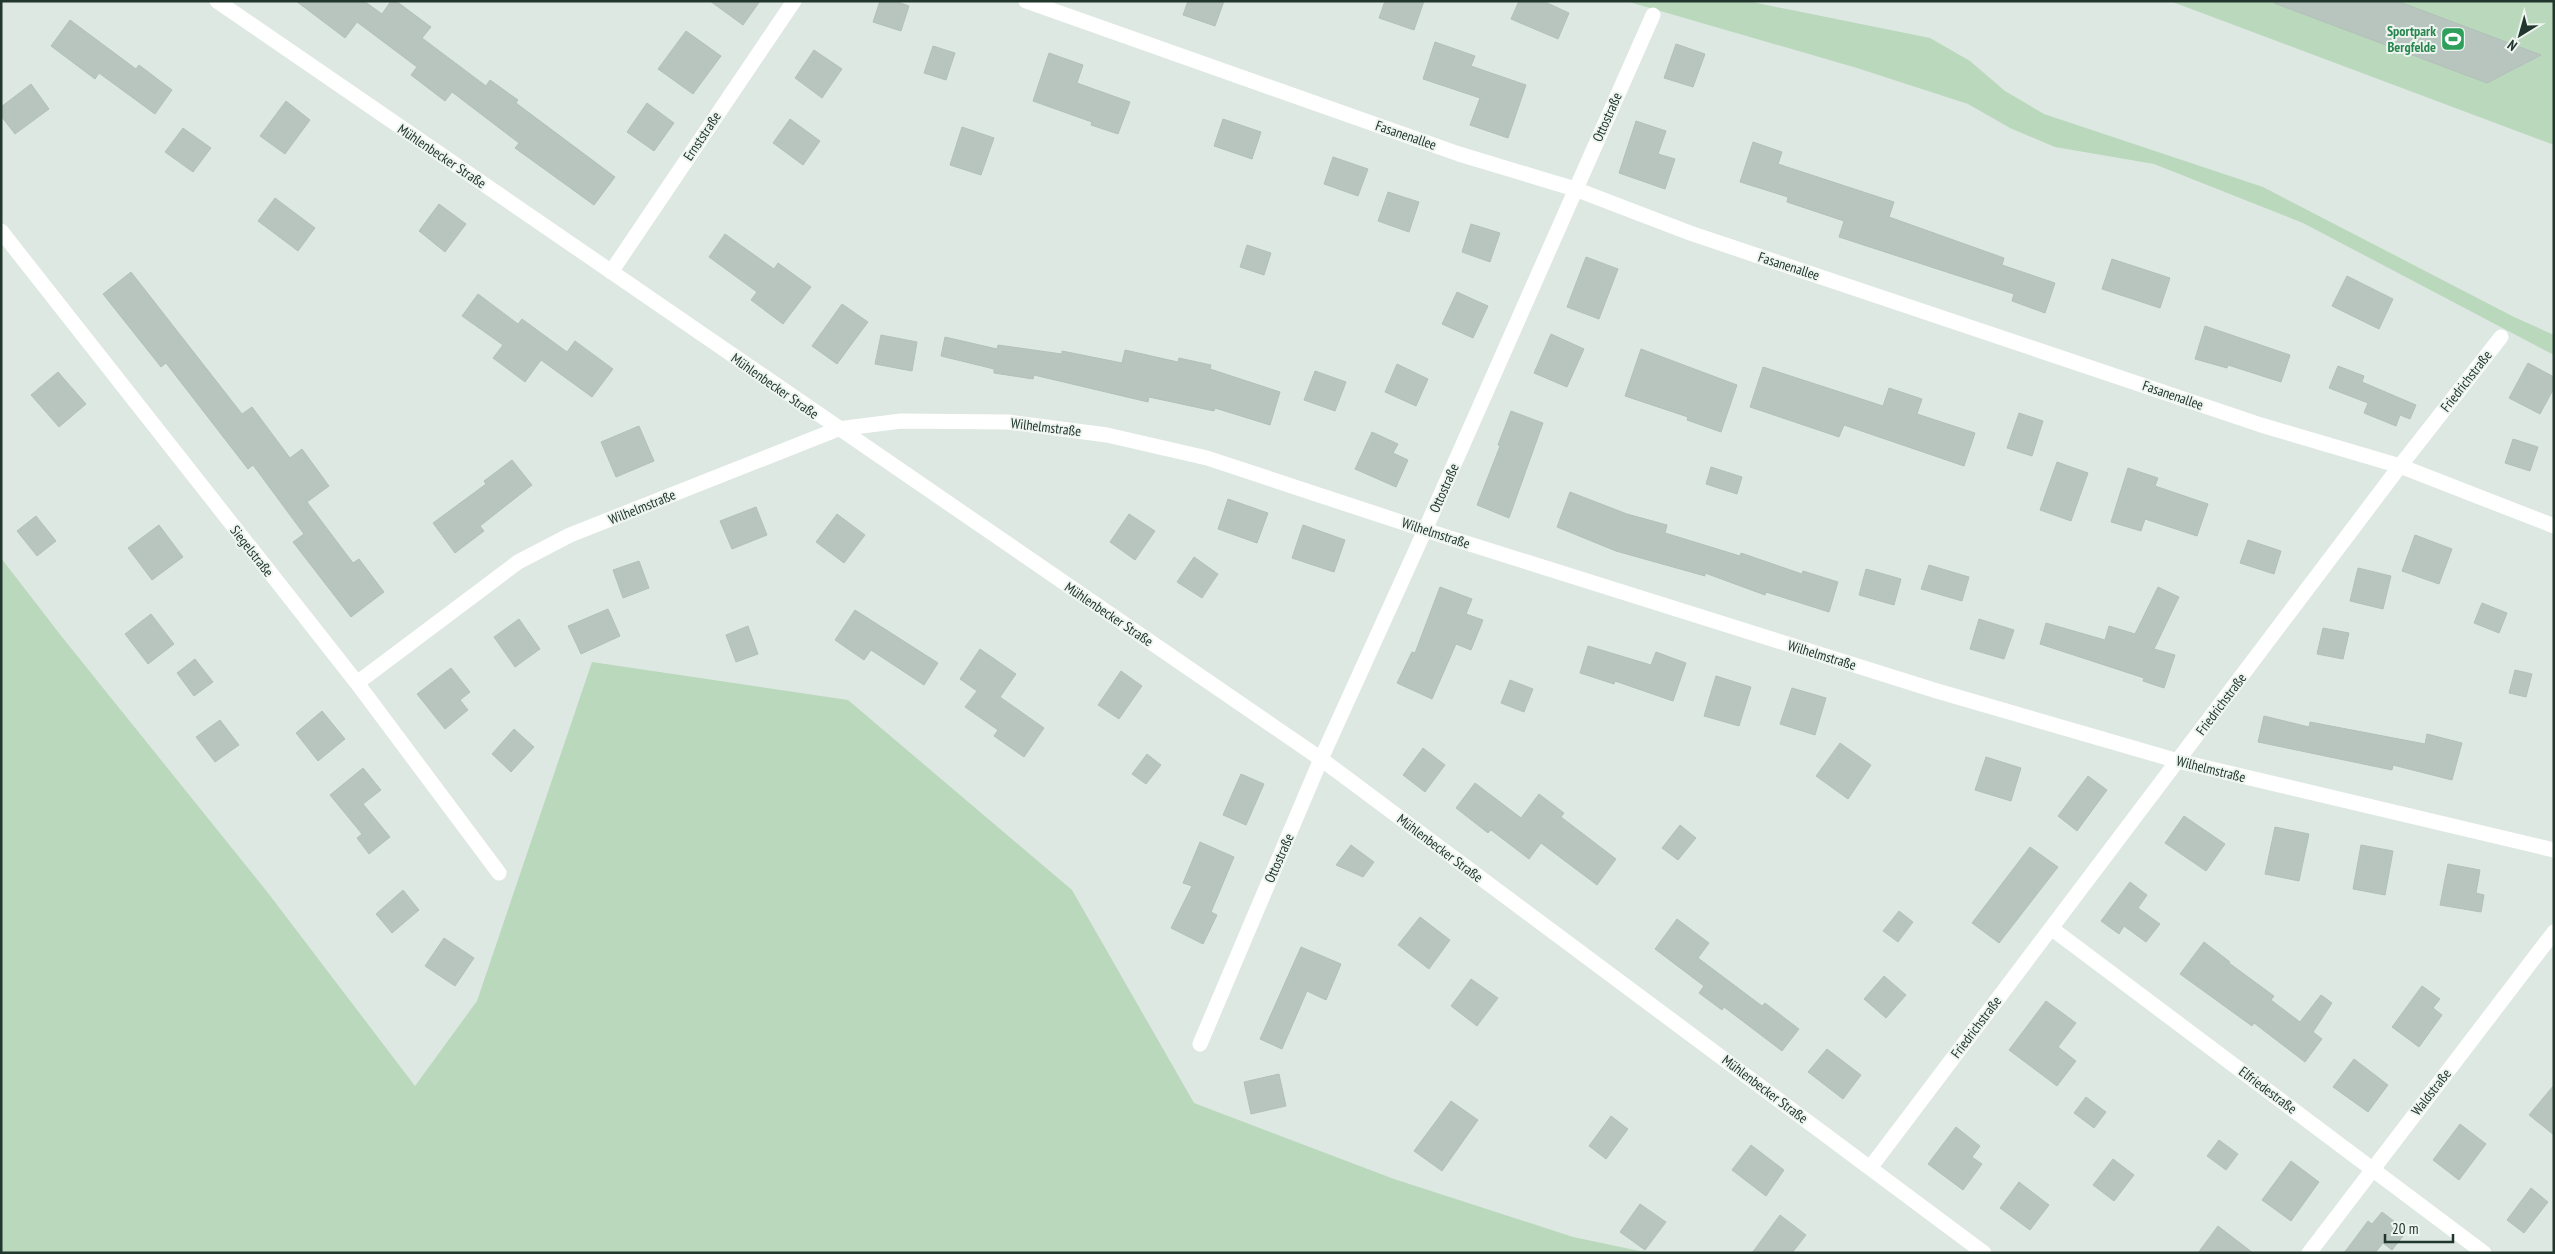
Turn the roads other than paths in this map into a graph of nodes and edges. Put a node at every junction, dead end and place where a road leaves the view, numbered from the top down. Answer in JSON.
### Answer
{"nodes":[{"id":1,"x":217,"y":1,"type":"edge"},
{"id":2,"x":794,"y":1,"type":"edge"},
{"id":3,"x":1026,"y":1,"type":"edge"},
{"id":4,"x":1653,"y":15,"type":"dead end"},
{"id":5,"x":1575,"y":189,"type":"junction"},
{"id":6,"x":1,"y":231,"type":"edge"},
{"id":7,"x":611,"y":272,"type":"junction"},
{"id":8,"x":2501,"y":337,"type":"dead end"},
{"id":9,"x":838,"y":429,"type":"junction"},
{"id":10,"x":2400,"y":466,"type":"junction"},
{"id":11,"x":2554,"y":526,"type":"edge"},
{"id":12,"x":1425,"y":530,"type":"junction"},
{"id":13,"x":357,"y":684,"type":"junction"},
{"id":14,"x":1321,"y":759,"type":"junction"},
{"id":15,"x":2178,"y":761,"type":"junction"},
{"id":16,"x":2554,"y":850,"type":"edge"},
{"id":17,"x":499,"y":873,"type":"dead end"},
{"id":18,"x":2051,"y":928,"type":"junction"},
{"id":19,"x":2554,"y":932,"type":"edge"},
{"id":20,"x":1200,"y":1044,"type":"dead end"},
{"id":21,"x":1870,"y":1168,"type":"junction"},
{"id":22,"x":2372,"y":1168,"type":"junction"},
{"id":23,"x":1984,"y":1253,"type":"edge"},
{"id":24,"x":2309,"y":1253,"type":"edge"},
{"id":25,"x":2484,"y":1253,"type":"edge"}],
"edges":[{"from":1,"to":7,"type":"street","name":"Mühlenbecker Straße"},
{"from":2,"to":7,"type":"street","name":"Ernststraße"},
{"from":3,"to":5,"type":"street","name":"Fasanenallee"},
{"from":4,"to":5,"type":"street","name":"Ottostraße"},
{"from":5,"to":10,"type":"street","name":"Fasanenallee"},
{"from":5,"to":12,"type":"street","name":"Ottostraße"},
{"from":6,"to":13,"type":"street","name":"Siegelstraße"},
{"from":7,"to":9,"type":"street","name":"Mühlenbecker Straße"},
{"from":8,"to":10,"type":"street","name":"Friedrichstraße"},
{"from":9,"to":12,"type":"street","name":"Wilhelmstraße"},
{"from":9,"to":13,"type":"street","name":"Wilhelmstraße"},
{"from":9,"to":14,"type":"street","name":"Mühlenbecker Straße"},
{"from":10,"to":11,"type":"street","name":"Fasanenallee"},
{"from":10,"to":15,"type":"street","name":"Friedrichstraße"},
{"from":12,"to":14,"type":"street","name":"Ottostraße"},
{"from":12,"to":15,"type":"street","name":"Wilhelmstraße"},
{"from":13,"to":17,"type":"street","name":"Siegelstraße"},
{"from":14,"to":20,"type":"street","name":"Ottostraße"},
{"from":14,"to":21,"type":"street","name":"Mühlenbecker Straße"},
{"from":15,"to":16,"type":"street","name":"Wilhelmstraße"},
{"from":15,"to":18,"type":"street","name":"Friedrichstraße"},
{"from":18,"to":21,"type":"street","name":"Friedrichstraße"},
{"from":18,"to":22,"type":"street","name":"Elfriedestraße"},
{"from":19,"to":22,"type":"street","name":"Waldstraße"},
{"from":21,"to":23,"type":"street","name":"Mühlenbecker Straße"},
{"from":22,"to":24,"type":"street","name":"Waldstraße"},
{"from":22,"to":25,"type":"street","name":"Elfriedestraße"}]}
